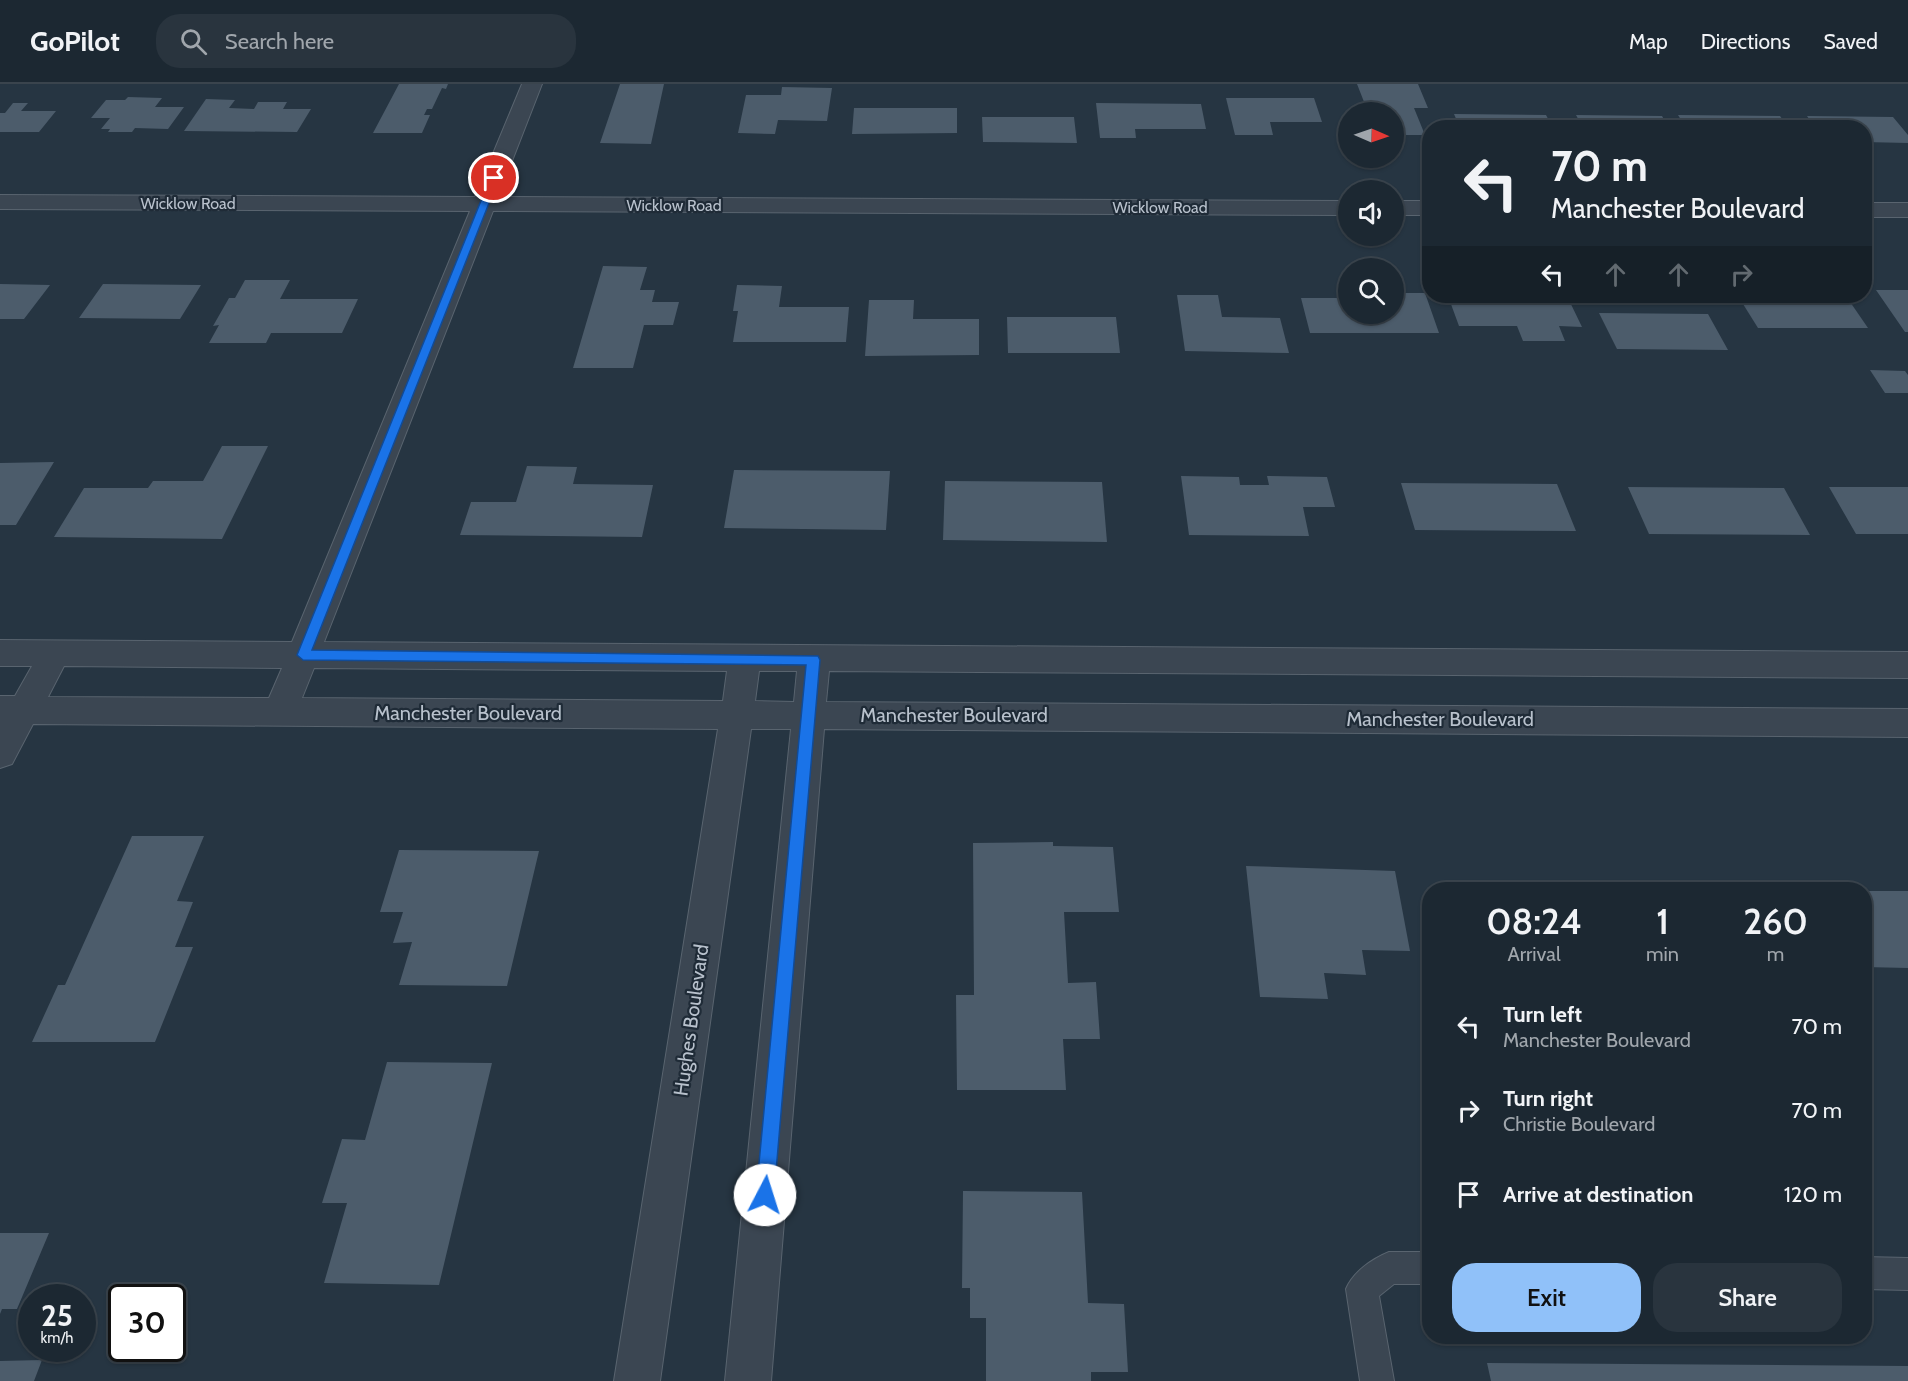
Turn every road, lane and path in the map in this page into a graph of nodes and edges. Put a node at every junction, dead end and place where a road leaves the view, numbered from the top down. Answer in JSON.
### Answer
{"nodes":[{"id":1,"x":532,"y":84,"type":"edge"},
{"id":2,"x":0,"y":202,"type":"edge"},
{"id":3,"x":484,"y":204,"type":"junction"},
{"id":4,"x":1338,"y":208,"type":"edge"},
{"id":5,"x":1404,"y":208,"type":"edge"},
{"id":6,"x":1422,"y":208,"type":"edge"},
{"id":7,"x":1872,"y":210,"type":"edge"},
{"id":8,"x":1908,"y":210,"type":"edge"},
{"id":9,"x":0,"y":653,"type":"edge"},
{"id":10,"x":56,"y":653,"type":"junction"},
{"id":11,"x":303,"y":655,"type":"junction"},
{"id":12,"x":745,"y":659,"type":"junction"},
{"id":13,"x":813,"y":660,"type":"junction"},
{"id":14,"x":1908,"y":665,"type":"edge"},
{"id":15,"x":12,"y":710,"type":"edge"},
{"id":16,"x":280,"y":712,"type":"junction"},
{"id":17,"x":808,"y":714,"type":"junction"},
{"id":18,"x":737,"y":715,"type":"junction"},
{"id":19,"x":1908,"y":723,"type":"edge"},
{"id":20,"x":0,"y":753,"type":"edge"},
{"id":21,"x":1422,"y":1268,"type":"edge"},
{"id":22,"x":1872,"y":1273,"type":"edge"},
{"id":23,"x":1908,"y":1274,"type":"edge"},
{"id":24,"x":637,"y":1381,"type":"edge"},
{"id":25,"x":748,"y":1381,"type":"edge"},
{"id":26,"x":1377,"y":1381,"type":"edge"}],
"edges":[{"from":1,"to":3,"type":"street"},
{"from":2,"to":3,"type":"street","name":"Wicklow Road"},
{"from":3,"to":4,"type":"street","name":"Wicklow Road"},
{"from":3,"to":11,"type":"street"},
{"from":5,"to":6,"type":"street"},
{"from":7,"to":8,"type":"street"},
{"from":9,"to":10,"type":"street"},
{"from":10,"to":11,"type":"street"},
{"from":10,"to":15,"type":"street"},
{"from":11,"to":12,"type":"street"},
{"from":11,"to":16,"type":"street"},
{"from":12,"to":13,"type":"street"},
{"from":12,"to":18,"type":"street","name":"Hughes Boulevard"},
{"from":13,"to":14,"type":"street"},
{"from":13,"to":17,"type":"street"},
{"from":15,"to":16,"type":"street","name":"Manchester Boulevard"},
{"from":15,"to":20,"type":"street"},
{"from":16,"to":18,"type":"street","name":"Manchester Boulevard"},
{"from":17,"to":18,"type":"street","name":"Manchester Boulevard"},
{"from":17,"to":19,"type":"street","name":"Manchester Boulevard"},
{"from":17,"to":25,"type":"street"},
{"from":18,"to":24,"type":"street","name":"Hughes Boulevard"},
{"from":21,"to":26,"type":"lane"},
{"from":22,"to":23,"type":"lane"}]}
